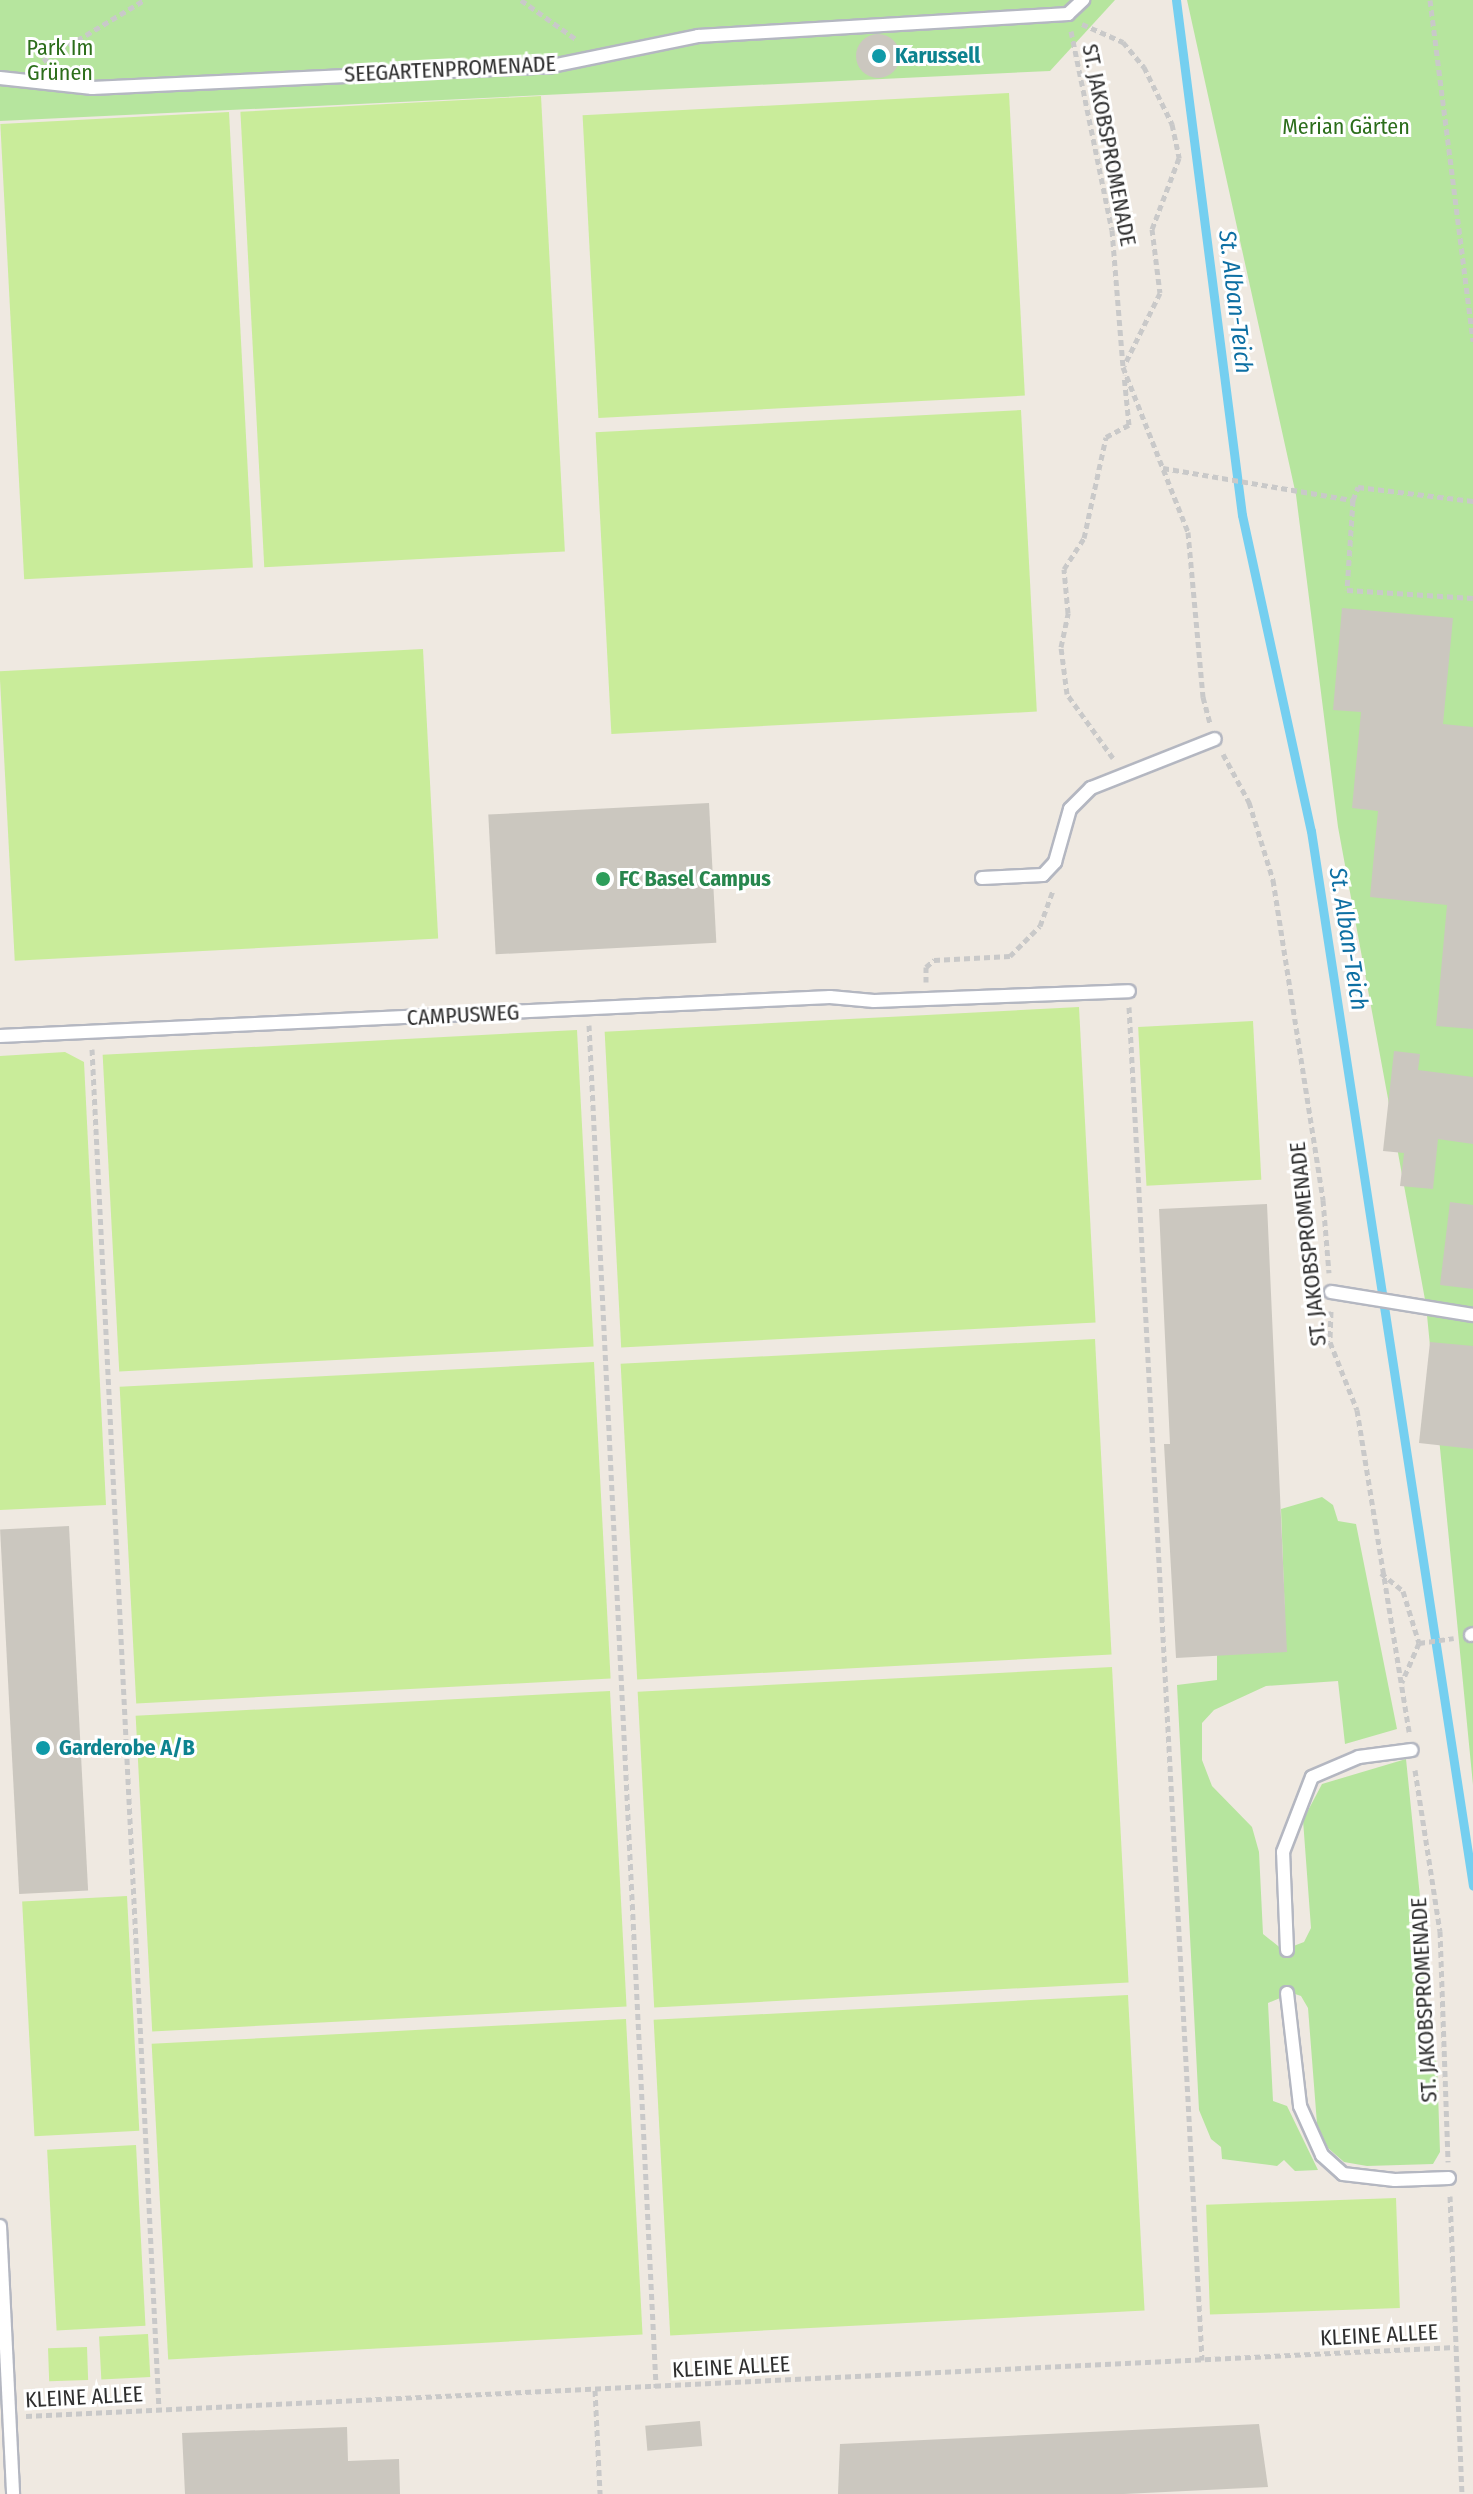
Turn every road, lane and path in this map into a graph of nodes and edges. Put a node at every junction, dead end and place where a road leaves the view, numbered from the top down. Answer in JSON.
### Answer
{"nodes":[{"id":1,"x":144,"y":0,"type":"edge"},
{"id":2,"x":521,"y":0,"type":"edge"},
{"id":3,"x":1083,"y":0,"type":"edge"},
{"id":4,"x":1430,"y":0,"type":"edge"},
{"id":5,"x":1068,"y":14,"type":"junction"},
{"id":6,"x":598,"y":54,"type":"junction"},
{"id":7,"x":0,"y":78,"type":"edge"},
{"id":8,"x":21,"y":81,"type":"junction"},
{"id":9,"x":1473,"y":341,"type":"edge"},
{"id":10,"x":1123,"y":367,"type":"junction"},
{"id":11,"x":1163,"y":468,"type":"junction"},
{"id":12,"x":1353,"y":500,"type":"junction"},
{"id":13,"x":1473,"y":501,"type":"edge"},
{"id":14,"x":1473,"y":598,"type":"edge"},
{"id":15,"x":1215,"y":739,"type":"junction"},
{"id":16,"x":1124,"y":774,"type":"junction"},
{"id":17,"x":1055,"y":862,"type":"junction"},
{"id":18,"x":982,"y":878,"type":"dead end"},
{"id":19,"x":1129,"y":991,"type":"joint"},
{"id":20,"x":926,"y":999,"type":"junction"},
{"id":21,"x":588,"y":1008,"type":"junction"},
{"id":22,"x":91,"y":1032,"type":"junction"},
{"id":23,"x":0,"y":1036,"type":"edge"},
{"id":24,"x":1331,"y":1292,"type":"junction"},
{"id":25,"x":1473,"y":1315,"type":"edge"},
{"id":26,"x":1380,"y":1572,"type":"junction"},
{"id":27,"x":1472,"y":1634,"type":"edge"},
{"id":28,"x":1419,"y":1643,"type":"junction"},
{"id":29,"x":1400,"y":1685,"type":"junction"},
{"id":30,"x":1412,"y":1750,"type":"junction"},
{"id":31,"x":1287,"y":1950,"type":"dead end"},
{"id":32,"x":1287,"y":1993,"type":"dead end"},
{"id":33,"x":1449,"y":2178,"type":"junction"},
{"id":34,"x":0,"y":2226,"type":"edge"},
{"id":35,"x":1455,"y":2347,"type":"junction"},
{"id":36,"x":1202,"y":2360,"type":"junction"},
{"id":37,"x":656,"y":2387,"type":"junction"},
{"id":38,"x":595,"y":2390,"type":"junction"},
{"id":39,"x":159,"y":2409,"type":"junction"},
{"id":40,"x":6,"y":2410,"type":"edge"},
{"id":41,"x":13,"y":2494,"type":"edge"},
{"id":42,"x":600,"y":2494,"type":"edge"},
{"id":43,"x":1462,"y":2494,"type":"edge"}],
"edges":[{"from":1,"to":8,"type":"path"},
{"from":2,"to":6,"type":"path"},
{"from":3,"to":5,"type":"lane"},
{"from":4,"to":9,"type":"path"},
{"from":5,"to":6,"type":"lane","name":"SEEGARTENPROMENADE"},
{"from":5,"to":10,"type":"path","name":"ST. JAKOBSPROMENADE"},
{"from":5,"to":10,"type":"path"},
{"from":6,"to":8,"type":"lane","name":"SEEGARTENPROMENADE"},
{"from":7,"to":8,"type":"lane","name":"SEEGARTENPROMENADE"},
{"from":10,"to":11,"type":"path","name":"ST. JAKOBSPROMENADE"},
{"from":10,"to":16,"type":"path"},
{"from":11,"to":12,"type":"path"},
{"from":11,"to":15,"type":"path","name":"ST. JAKOBSPROMENADE"},
{"from":12,"to":13,"type":"path"},
{"from":12,"to":14,"type":"path"},
{"from":15,"to":16,"type":"lane"},
{"from":15,"to":24,"type":"path","name":"ST. JAKOBSPROMENADE"},
{"from":16,"to":17,"type":"lane"},
{"from":17,"to":18,"type":"lane"},
{"from":17,"to":20,"type":"path"},
{"from":19,"to":20,"type":"lane","name":"CAMPUSWEG"},
{"from":19,"to":36,"type":"path"},
{"from":20,"to":21,"type":"lane","name":"CAMPUSWEG"},
{"from":21,"to":22,"type":"lane","name":"CAMPUSWEG"},
{"from":21,"to":37,"type":"path"},
{"from":22,"to":23,"type":"lane","name":"CAMPUSWEG"},
{"from":22,"to":39,"type":"path"},
{"from":24,"to":25,"type":"lane"},
{"from":24,"to":26,"type":"path","name":"ST. JAKOBSPROMENADE"},
{"from":26,"to":28,"type":"path"},
{"from":26,"to":29,"type":"path","name":"ST. JAKOBSPROMENADE"},
{"from":27,"to":28,"type":"path"},
{"from":28,"to":29,"type":"path"},
{"from":29,"to":30,"type":"path","name":"ST. JAKOBSPROMENADE"},
{"from":30,"to":31,"type":"lane"},
{"from":30,"to":33,"type":"path","name":"ST. JAKOBSPROMENADE"},
{"from":32,"to":33,"type":"lane"},
{"from":33,"to":35,"type":"path","name":"ST. JAKOBSPROMENADE"},
{"from":34,"to":40,"type":"lane"},
{"from":35,"to":36,"type":"path","name":"KLEINE ALLEE"},
{"from":35,"to":43,"type":"path","name":"ST. JAKOBSPROMENADE"},
{"from":36,"to":37,"type":"path","name":"KLEINE ALLEE"},
{"from":37,"to":38,"type":"path","name":"KLEINE ALLEE"},
{"from":38,"to":39,"type":"path","name":"KLEINE ALLEE"},
{"from":38,"to":42,"type":"path"},
{"from":39,"to":40,"type":"path","name":"KLEINE ALLEE"},
{"from":40,"to":41,"type":"lane"}]}
